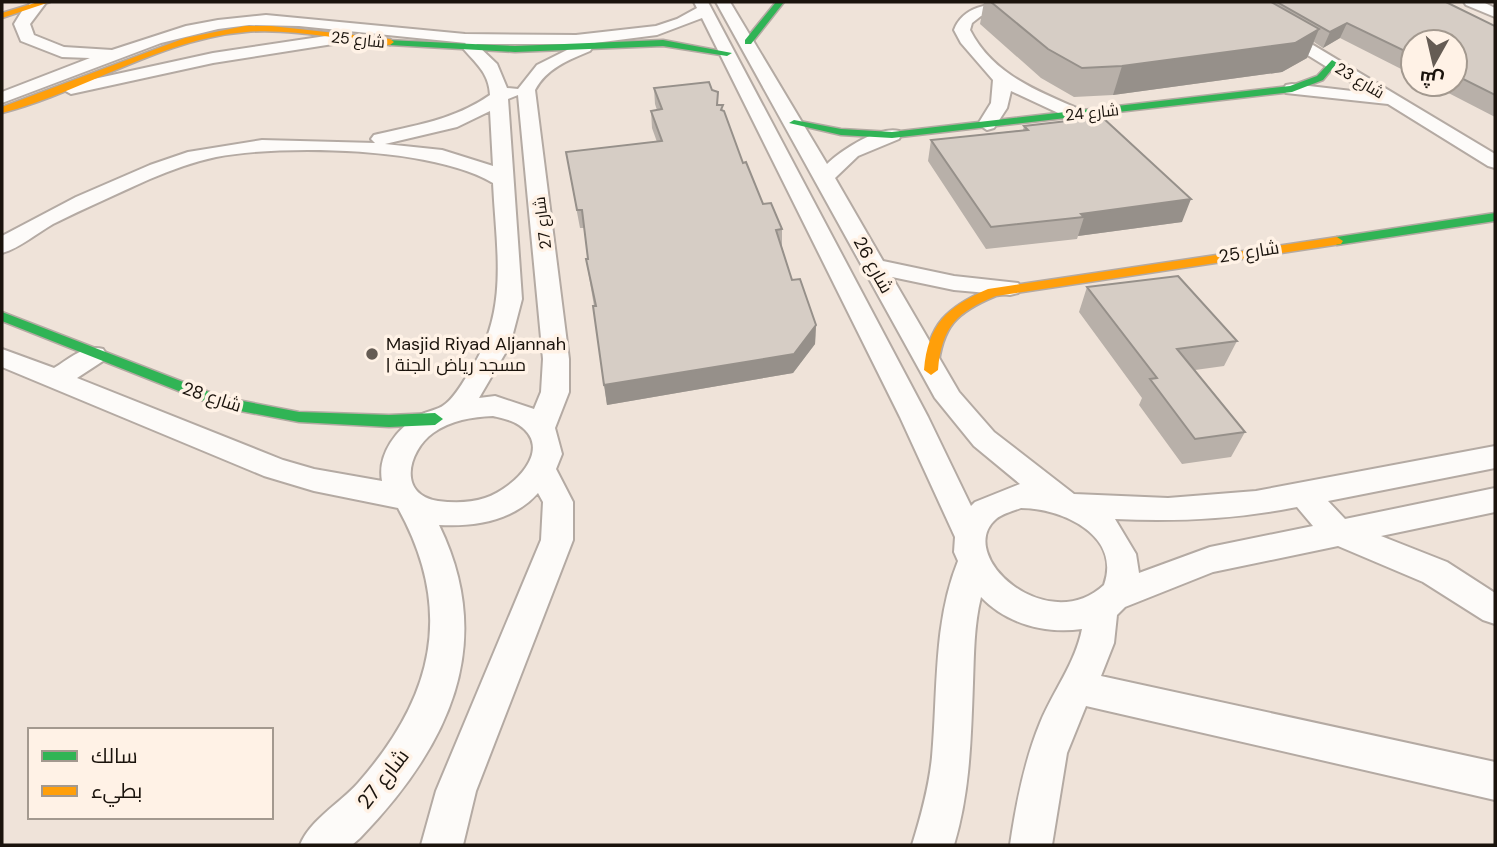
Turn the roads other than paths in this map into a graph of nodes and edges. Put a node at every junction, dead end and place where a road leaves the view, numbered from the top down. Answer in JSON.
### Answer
{"nodes":[{"id":1,"x":780,"y":2,"type":"edge"},
{"id":2,"x":1052,"y":2,"type":"edge"},
{"id":3,"x":1223,"y":2,"type":"edge"},
{"id":4,"x":1264,"y":2,"type":"edge"},
{"id":5,"x":42,"y":3,"type":"edge"},
{"id":6,"x":710,"y":4,"type":"edge"},
{"id":7,"x":1466,"y":7,"type":"edge"},
{"id":8,"x":1495,"y":13,"type":"edge"},
{"id":9,"x":2,"y":16,"type":"edge"},
{"id":10,"x":1299,"y":26,"type":"junction"},
{"id":11,"x":302,"y":27,"type":"junction"},
{"id":12,"x":1275,"y":29,"type":"junction"},
{"id":13,"x":1495,"y":29,"type":"edge"},
{"id":14,"x":346,"y":38,"type":"junction"},
{"id":15,"x":613,"y":41,"type":"junction"},
{"id":16,"x":748,"y":42,"type":"junction"},
{"id":17,"x":28,"y":47,"type":"junction"},
{"id":18,"x":470,"y":47,"type":"junction"},
{"id":19,"x":584,"y":48,"type":"junction"},
{"id":20,"x":126,"y":52,"type":"junction"},
{"id":21,"x":727,"y":53,"type":"junction"},
{"id":22,"x":1332,"y":63,"type":"junction"},
{"id":23,"x":1001,"y":79,"type":"junction"},
{"id":24,"x":1293,"y":89,"type":"junction"},
{"id":25,"x":526,"y":90,"type":"junction"},
{"id":26,"x":33,"y":93,"type":"junction"},
{"id":27,"x":499,"y":94,"type":"junction"},
{"id":28,"x":2,"y":98,"type":"edge"},
{"id":29,"x":1397,"y":102,"type":"junction"},
{"id":30,"x":2,"y":110,"type":"edge"},
{"id":31,"x":1075,"y":114,"type":"junction"},
{"id":32,"x":794,"y":123,"type":"junction"},
{"id":33,"x":988,"y":124,"type":"junction"},
{"id":34,"x":1467,"y":127,"type":"junction"},
{"id":35,"x":1444,"y":130,"type":"junction"},
{"id":36,"x":892,"y":135,"type":"junction"},
{"id":37,"x":1495,"y":144,"type":"edge"},
{"id":38,"x":337,"y":147,"type":"junction"},
{"id":39,"x":1495,"y":162,"type":"edge"},
{"id":40,"x":824,"y":177,"type":"junction"},
{"id":41,"x":503,"y":180,"type":"junction"},
{"id":42,"x":1493,"y":215,"type":"edge"},
{"id":43,"x":38,"y":223,"type":"junction"},
{"id":44,"x":850,"y":224,"type":"junction"},
{"id":45,"x":816,"y":229,"type":"junction"},
{"id":46,"x":2,"y":233,"type":"edge"},
{"id":47,"x":2,"y":246,"type":"edge"},
{"id":48,"x":874,"y":266,"type":"junction"},
{"id":49,"x":1010,"y":288,"type":"junction"},
{"id":50,"x":550,"y":293,"type":"junction"},
{"id":51,"x":510,"y":299,"type":"junction"},
{"id":52,"x":2,"y":316,"type":"edge"},
{"id":53,"x":94,"y":355,"type":"junction"},
{"id":54,"x":2,"y":357,"type":"edge"},
{"id":55,"x":932,"y":370,"type":"junction"},
{"id":56,"x":56,"y":379,"type":"junction"},
{"id":57,"x":445,"y":415,"type":"junction"},
{"id":58,"x":541,"y":428,"type":"junction"},
{"id":59,"x":1495,"y":457,"type":"edge"},
{"id":60,"x":542,"y":471,"type":"junction"},
{"id":61,"x":1304,"y":495,"type":"junction"},
{"id":62,"x":406,"y":499,"type":"junction"},
{"id":63,"x":1495,"y":500,"type":"edge"},
{"id":64,"x":1064,"y":502,"type":"junction"},
{"id":65,"x":1338,"y":532,"type":"junction"},
{"id":66,"x":971,"y":549,"type":"junction"},
{"id":67,"x":1108,"y":603,"type":"junction"},
{"id":68,"x":1495,"y":610,"type":"edge"},
{"id":69,"x":1077,"y":687,"type":"junction"},
{"id":70,"x":1495,"y":781,"type":"edge"},
{"id":71,"x":321,"y":845,"type":"edge"},
{"id":72,"x":442,"y":845,"type":"edge"},
{"id":73,"x":933,"y":845,"type":"edge"},
{"id":74,"x":1031,"y":845,"type":"edge"}],
"edges":[{"from":1,"to":16,"type":"street"},
{"from":2,"to":23,"type":"street"},
{"from":3,"to":12,"type":"street","name":"شارع 23"},
{"from":4,"to":10,"type":"street","name":"شارع 23"},
{"from":5,"to":9,"type":"street"},
{"from":5,"to":17,"type":"street"},
{"from":6,"to":15,"type":"street","name":"شارع 25"},
{"from":6,"to":16,"type":"street","name":"شارع 26"},
{"from":6,"to":21,"type":"street","name":"شارع 26"},
{"from":7,"to":8,"type":"street"},
{"from":7,"to":13,"type":"street"},
{"from":10,"to":12,"type":"street"},
{"from":10,"to":34,"type":"street","name":"شارع 23"},
{"from":11,"to":14,"type":"street","name":"شارع 25"},
{"from":11,"to":15,"type":"street","name":"شارع 25"},
{"from":11,"to":20,"type":"street","name":"شارع 25"},
{"from":11,"to":26,"type":"street","name":"شارع 25"},
{"from":12,"to":22,"type":"street","name":"شارع 23"},
{"from":14,"to":18,"type":"street","name":"شارع 25"},
{"from":14,"to":26,"type":"street"},
{"from":15,"to":19,"type":"street","name":"شارع 25"},
{"from":15,"to":21,"type":"street","name":"شارع 25"},
{"from":16,"to":32,"type":"street","name":"شارع 26"},
{"from":17,"to":20,"type":"street"},
{"from":17,"to":26,"type":"street"},
{"from":18,"to":19,"type":"street","name":"شارع 25"},
{"from":18,"to":27,"type":"street","name":"شارع 27"},
{"from":19,"to":25,"type":"street"},
{"from":20,"to":26,"type":"street","name":"شارع 25"},
{"from":21,"to":45,"type":"street","name":"شارع 26"},
{"from":22,"to":24,"type":"street","name":"شارع 24"},
{"from":22,"to":29,"type":"street","name":"شارع 23"},
{"from":23,"to":31,"type":"street"},
{"from":23,"to":33,"type":"street"},
{"from":24,"to":29,"type":"street","name":"شارع 24"},
{"from":24,"to":31,"type":"street","name":"شارع 24"},
{"from":25,"to":27,"type":"street"},
{"from":25,"to":50,"type":"street","name":"شارع 27"},
{"from":26,"to":28,"type":"street","name":"شارع 25"},
{"from":26,"to":30,"type":"street","name":"شارع 25"},
{"from":27,"to":38,"type":"street"},
{"from":27,"to":41,"type":"street","name":"شارع 27"},
{"from":29,"to":35,"type":"street","name":"شارع 23"},
{"from":31,"to":33,"type":"street","name":"شارع 24"},
{"from":32,"to":36,"type":"street","name":"شارع 24"},
{"from":32,"to":40,"type":"street","name":"شارع 26"},
{"from":33,"to":36,"type":"street","name":"شارع 24"},
{"from":34,"to":35,"type":"street"},
{"from":34,"to":37,"type":"street","name":"شارع 23"},
{"from":35,"to":39,"type":"street","name":"شارع 23"},
{"from":36,"to":40,"type":"street","name":"شارع 24"},
{"from":38,"to":41,"type":"street"},
{"from":38,"to":43,"type":"street"},
{"from":40,"to":44,"type":"street","name":"شارع 26"},
{"from":41,"to":51,"type":"street","name":"شارع 27"},
{"from":42,"to":49,"type":"street","name":"شارع 25"},
{"from":43,"to":46,"type":"street"},
{"from":43,"to":47,"type":"street"},
{"from":44,"to":45,"type":"street"},
{"from":44,"to":48,"type":"street","name":"شارع 26"},
{"from":45,"to":66,"type":"street","name":"شارع 26"},
{"from":48,"to":49,"type":"street","name":"شارع 25"},
{"from":48,"to":55,"type":"street","name":"شارع 26"},
{"from":49,"to":55,"type":"street","name":"شارع 25"},
{"from":50,"to":51,"type":"street"},
{"from":50,"to":58,"type":"street","name":"شارع 27"},
{"from":51,"to":57,"type":"street","name":"شارع 27"},
{"from":52,"to":53,"type":"street","name":"شارع 28"},
{"from":53,"to":56,"type":"street"},
{"from":53,"to":57,"type":"street","name":"شارع 28"},
{"from":54,"to":56,"type":"street"},
{"from":55,"to":64,"type":"street","name":"شارع 26"},
{"from":56,"to":62,"type":"street"},
{"from":57,"to":58,"type":"street"},
{"from":57,"to":62,"type":"street"},
{"from":58,"to":60,"type":"street"},
{"from":59,"to":61,"type":"street"},
{"from":60,"to":62,"type":"street"},
{"from":60,"to":72,"type":"street"},
{"from":61,"to":64,"type":"street"},
{"from":61,"to":65,"type":"street"},
{"from":62,"to":71,"type":"street","name":"شارع 27"},
{"from":63,"to":65,"type":"street"},
{"from":64,"to":66,"type":"street"},
{"from":64,"to":67,"type":"street"},
{"from":65,"to":67,"type":"street"},
{"from":65,"to":68,"type":"street"},
{"from":66,"to":67,"type":"street"},
{"from":66,"to":73,"type":"street"},
{"from":67,"to":69,"type":"street"},
{"from":69,"to":70,"type":"street"},
{"from":69,"to":74,"type":"street"}]}
